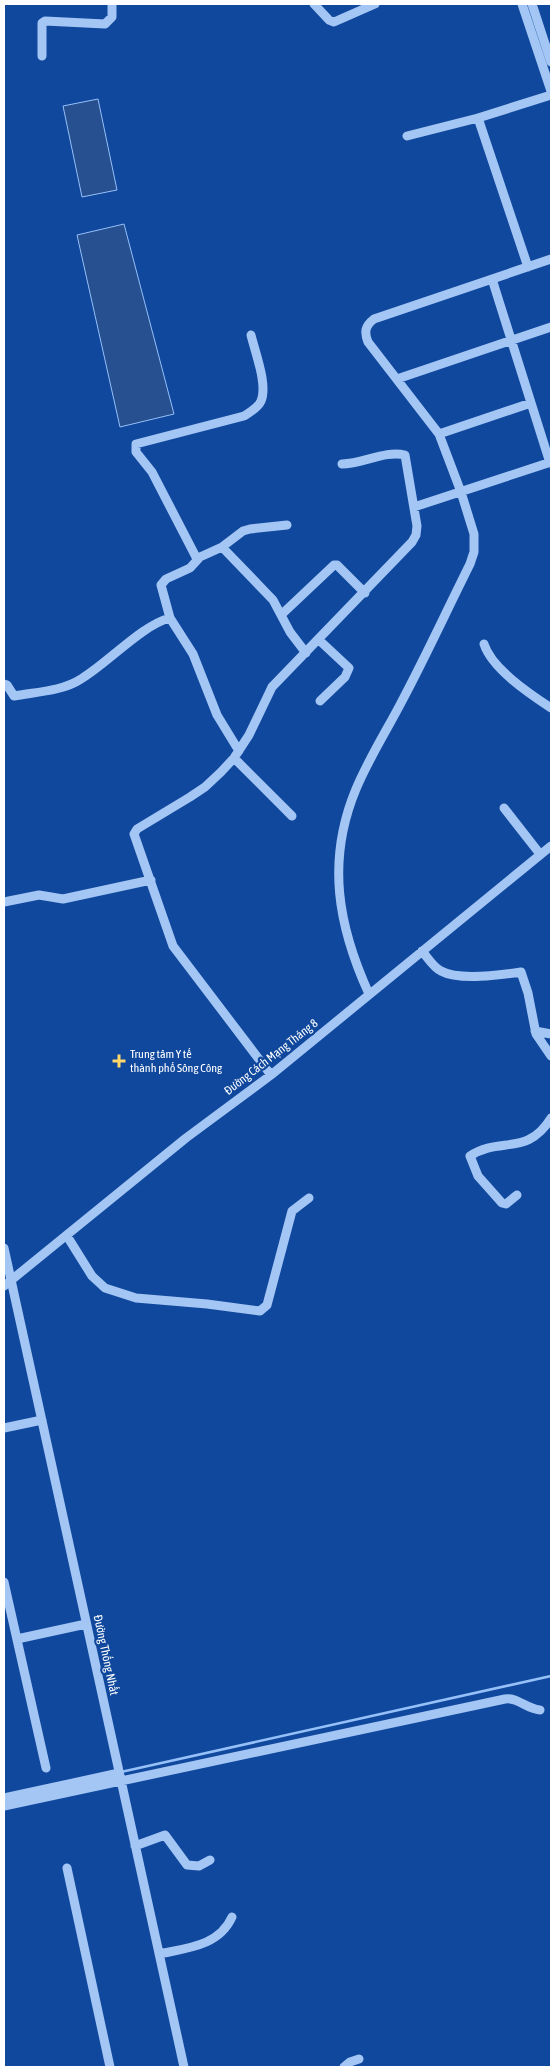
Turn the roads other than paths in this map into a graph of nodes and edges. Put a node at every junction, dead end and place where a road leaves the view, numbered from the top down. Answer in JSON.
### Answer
{"nodes":[{"id":1,"x":112,"y":4,"type":"edge"},
{"id":2,"x":314,"y":4,"type":"edge"},
{"id":3,"x":375,"y":4,"type":"edge"},
{"id":4,"x":522,"y":4,"type":"edge"},
{"id":5,"x":532,"y":4,"type":"edge"},
{"id":6,"x":542,"y":33,"type":"junction"},
{"id":7,"x":532,"y":36,"type":"junction"},
{"id":8,"x":42,"y":56,"type":"dead end"},
{"id":9,"x":551,"y":62,"type":"edge"},
{"id":10,"x":551,"y":91,"type":"edge"},
{"id":11,"x":551,"y":96,"type":"edge"},
{"id":12,"x":478,"y":118,"type":"junction"},
{"id":13,"x":407,"y":136,"type":"dead end"},
{"id":14,"x":551,"y":258,"type":"edge"},
{"id":15,"x":528,"y":267,"type":"junction"},
{"id":16,"x":492,"y":279,"type":"junction"},
{"id":17,"x":551,"y":327,"type":"edge"},
{"id":18,"x":251,"y":335,"type":"dead end"},
{"id":19,"x":512,"y":341,"type":"junction"},
{"id":20,"x":397,"y":379,"type":"junction"},
{"id":21,"x":531,"y":403,"type":"junction"},
{"id":22,"x":439,"y":434,"type":"junction"},
{"id":23,"x":551,"y":463,"type":"edge"},
{"id":24,"x":342,"y":464,"type":"dead end"},
{"id":25,"x":461,"y":492,"type":"junction"},
{"id":26,"x":414,"y":507,"type":"junction"},
{"id":27,"x":287,"y":525,"type":"dead end"},
{"id":28,"x":222,"y":547,"type":"junction"},
{"id":29,"x":197,"y":559,"type":"junction"},
{"id":30,"x":365,"y":593,"type":"junction"},
{"id":31,"x":281,"y":615,"type":"junction"},
{"id":32,"x":170,"y":618,"type":"junction"},
{"id":33,"x":319,"y":640,"type":"junction"},
{"id":34,"x":484,"y":644,"type":"dead end"},
{"id":35,"x":306,"y":653,"type":"junction"},
{"id":36,"x":4,"y":684,"type":"edge"},
{"id":37,"x":320,"y":701,"type":"dead end"},
{"id":38,"x":551,"y":708,"type":"edge"},
{"id":39,"x":236,"y":755,"type":"junction"},
{"id":40,"x":504,"y":808,"type":"dead end"},
{"id":41,"x":292,"y":816,"type":"dead end"},
{"id":42,"x":551,"y":846,"type":"edge"},
{"id":43,"x":540,"y":854,"type":"junction"},
{"id":44,"x":151,"y":880,"type":"junction"},
{"id":45,"x":4,"y":902,"type":"edge"},
{"id":46,"x":422,"y":951,"type":"junction"},
{"id":47,"x":369,"y":994,"type":"junction"},
{"id":48,"x":535,"y":1031,"type":"junction"},
{"id":49,"x":551,"y":1034,"type":"edge"},
{"id":50,"x":551,"y":1056,"type":"edge"},
{"id":51,"x":271,"y":1075,"type":"junction"},
{"id":52,"x":551,"y":1118,"type":"edge"},
{"id":53,"x":518,"y":1196,"type":"dead end"},
{"id":54,"x":309,"y":1198,"type":"dead end"},
{"id":55,"x":67,"y":1236,"type":"junction"},
{"id":56,"x":4,"y":1248,"type":"edge"},
{"id":57,"x":7,"y":1283,"type":"edge"},
{"id":58,"x":42,"y":1420,"type":"junction"},
{"id":59,"x":4,"y":1428,"type":"edge"},
{"id":60,"x":4,"y":1582,"type":"edge"},
{"id":61,"x":86,"y":1624,"type":"junction"},
{"id":62,"x":17,"y":1639,"type":"junction"},
{"id":63,"x":540,"y":1710,"type":"dead end"},
{"id":64,"x":46,"y":1768,"type":"dead end"},
{"id":65,"x":120,"y":1777,"type":"junction"},
{"id":66,"x":4,"y":1798,"type":"edge"},
{"id":67,"x":4,"y":1806,"type":"edge"},
{"id":68,"x":135,"y":1846,"type":"junction"},
{"id":69,"x":210,"y":1860,"type":"dead end"},
{"id":70,"x":67,"y":1868,"type":"dead end"},
{"id":71,"x":232,"y":1917,"type":"dead end"},
{"id":72,"x":159,"y":1954,"type":"junction"},
{"id":73,"x":359,"y":2059,"type":"dead end"},
{"id":74,"x":110,"y":2067,"type":"edge"},
{"id":75,"x":180,"y":2067,"type":"edge"},
{"id":76,"x":344,"y":2067,"type":"edge"}],
"edges":[{"from":1,"to":8,"type":"street"},
{"from":2,"to":3,"type":"street"},
{"from":4,"to":7,"type":"street"},
{"from":5,"to":6,"type":"street"},
{"from":6,"to":7,"type":"street"},
{"from":6,"to":9,"type":"street"},
{"from":7,"to":10,"type":"street"},
{"from":11,"to":12,"type":"street"},
{"from":12,"to":13,"type":"street"},
{"from":12,"to":15,"type":"street"},
{"from":14,"to":15,"type":"street"},
{"from":15,"to":16,"type":"street"},
{"from":16,"to":19,"type":"street"},
{"from":16,"to":20,"type":"street"},
{"from":17,"to":19,"type":"street"},
{"from":18,"to":29,"type":"street"},
{"from":19,"to":20,"type":"street"},
{"from":19,"to":21,"type":"street"},
{"from":20,"to":22,"type":"street"},
{"from":21,"to":22,"type":"street"},
{"from":21,"to":23,"type":"street"},
{"from":22,"to":25,"type":"street"},
{"from":23,"to":25,"type":"street"},
{"from":24,"to":26,"type":"street"},
{"from":25,"to":26,"type":"street"},
{"from":25,"to":47,"type":"street"},
{"from":26,"to":30,"type":"street"},
{"from":27,"to":28,"type":"street"},
{"from":28,"to":29,"type":"street"},
{"from":28,"to":31,"type":"street"},
{"from":29,"to":32,"type":"street"},
{"from":30,"to":31,"type":"street"},
{"from":30,"to":33,"type":"street"},
{"from":31,"to":35,"type":"street"},
{"from":32,"to":36,"type":"street"},
{"from":32,"to":39,"type":"street"},
{"from":33,"to":35,"type":"street"},
{"from":33,"to":37,"type":"street"},
{"from":34,"to":38,"type":"street"},
{"from":35,"to":39,"type":"street"},
{"from":39,"to":41,"type":"street"},
{"from":39,"to":44,"type":"street"},
{"from":40,"to":43,"type":"street"},
{"from":42,"to":43,"type":"street","name":"Đường Cách Mạng Tháng 8"},
{"from":43,"to":46,"type":"street","name":"Đường Cách Mạng Tháng 8"},
{"from":44,"to":45,"type":"street"},
{"from":44,"to":51,"type":"street"},
{"from":46,"to":47,"type":"street","name":"Đường Cách Mạng Tháng 8"},
{"from":46,"to":48,"type":"street"},
{"from":47,"to":51,"type":"street","name":"Đường Cách Mạng Tháng 8"},
{"from":48,"to":49,"type":"street"},
{"from":48,"to":50,"type":"street"},
{"from":51,"to":55,"type":"street","name":"Đường Cách Mạng Tháng 8"},
{"from":52,"to":53,"type":"street"},
{"from":54,"to":55,"type":"street"},
{"from":55,"to":57,"type":"street","name":"Đường Cách Mạng Tháng 8"},
{"from":56,"to":57,"type":"street","name":"Đường Thống Nhất"},
{"from":57,"to":58,"type":"street","name":"Đường Thống Nhất"},
{"from":58,"to":59,"type":"street"},
{"from":58,"to":61,"type":"street","name":"Đường Thống Nhất"},
{"from":60,"to":62,"type":"street"},
{"from":61,"to":62,"type":"street"},
{"from":61,"to":65,"type":"street","name":"Đường Thống Nhất"},
{"from":62,"to":64,"type":"street"},
{"from":63,"to":65,"type":"street"},
{"from":65,"to":66,"type":"street"},
{"from":65,"to":67,"type":"street"},
{"from":65,"to":68,"type":"street","name":"Đường Thống Nhất"},
{"from":68,"to":69,"type":"street"},
{"from":68,"to":72,"type":"street","name":"Đường Thống Nhất"},
{"from":70,"to":74,"type":"street"},
{"from":71,"to":72,"type":"street"},
{"from":72,"to":75,"type":"street","name":"Đường Thống Nhất"},
{"from":73,"to":76,"type":"street"}]}
